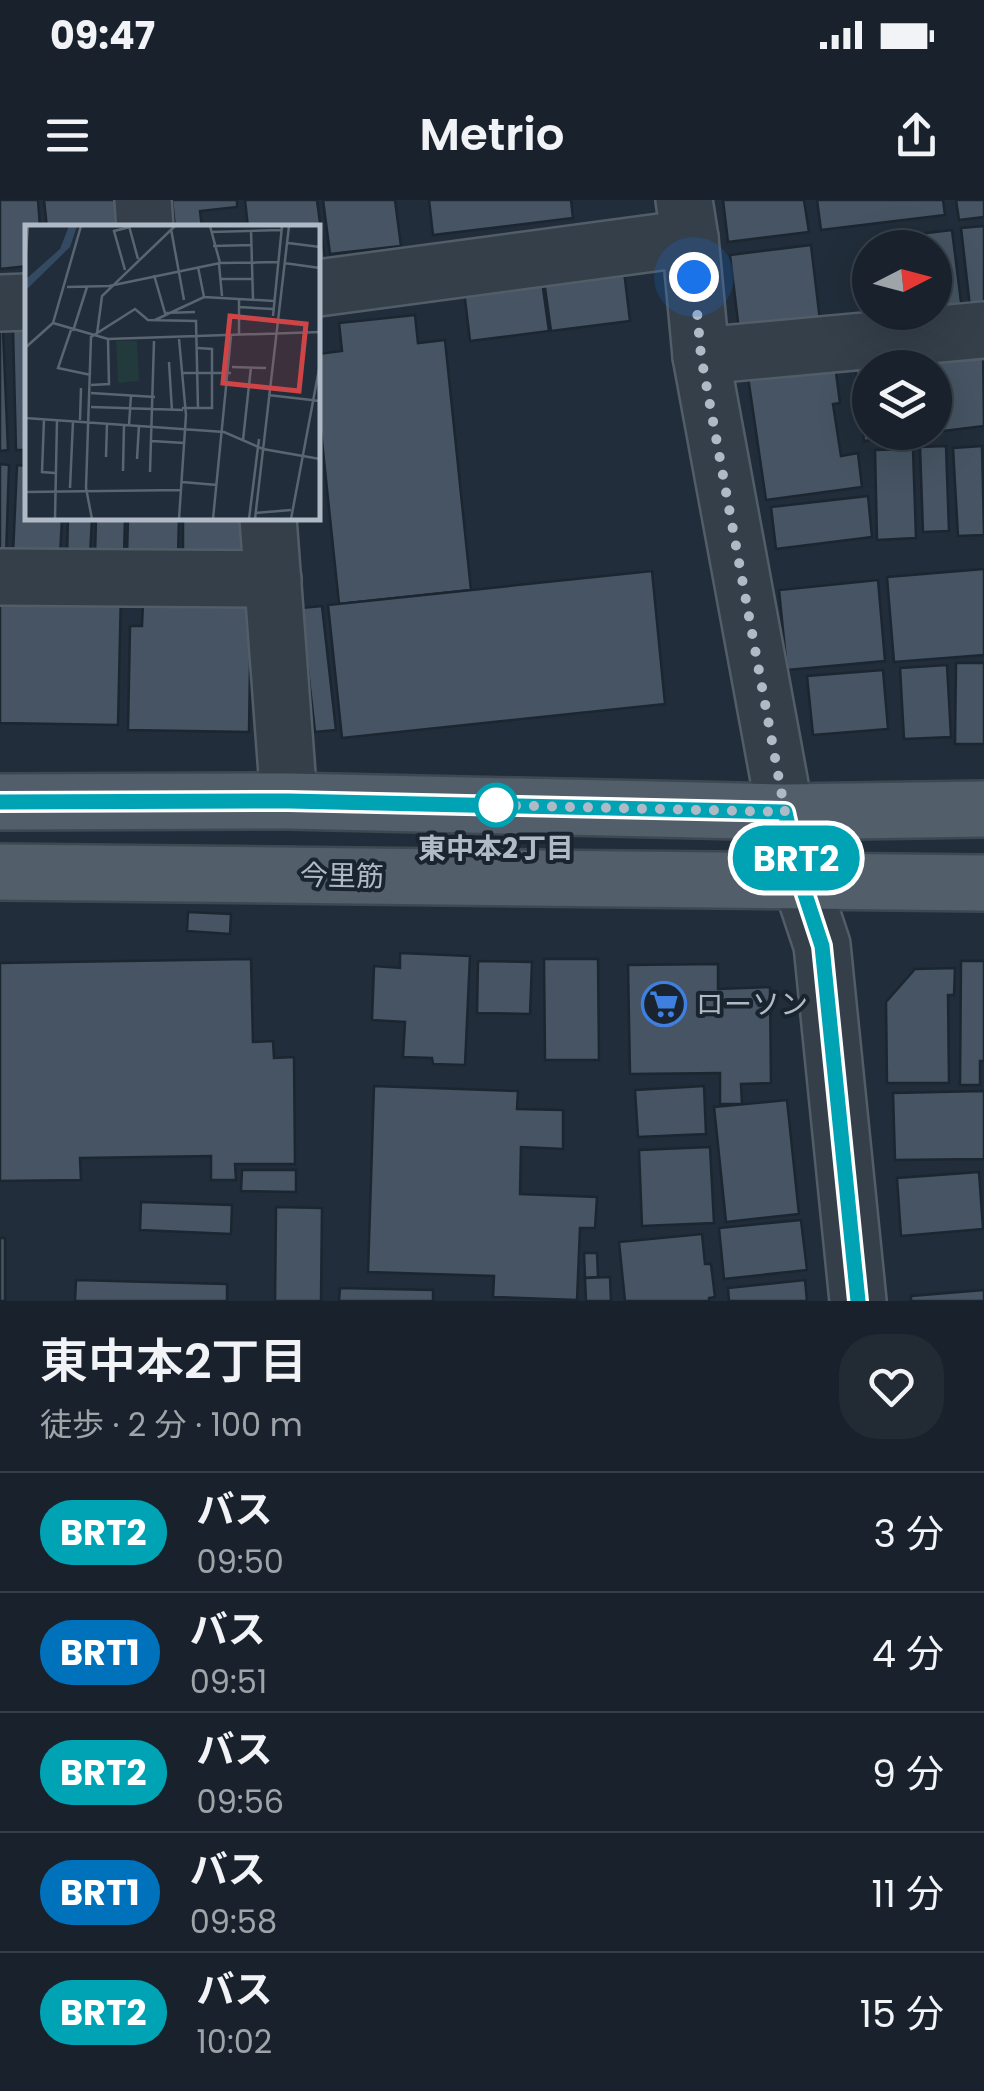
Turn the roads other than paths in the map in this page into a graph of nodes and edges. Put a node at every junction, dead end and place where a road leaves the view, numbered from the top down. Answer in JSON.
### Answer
{"nodes":[{"id":1,"x":143,"y":200,"type":"edge"},
{"id":2,"x":687,"y":219,"type":"edge"},
{"id":3,"x":146,"y":225,"type":"edge"},
{"id":4,"x":320,"y":288,"type":"edge"},
{"id":5,"x":25,"y":302,"type":"edge"},
{"id":6,"x":0,"y":303,"type":"edge"},
{"id":7,"x":984,"y":330,"type":"edge"},
{"id":8,"x":701,"y":356,"type":"junction"},
{"id":9,"x":268,"y":520,"type":"edge"},
{"id":10,"x":0,"y":576,"type":"edge"},
{"id":11,"x":273,"y":579,"type":"junction"},
{"id":12,"x":289,"y":801,"type":"junction"},
{"id":13,"x":0,"y":802,"type":"edge"},
{"id":14,"x":984,"y":810,"type":"edge"},
{"id":15,"x":785,"y":812,"type":"junction"},
{"id":16,"x":0,"y":872,"type":"edge"},
{"id":17,"x":801,"y":882,"type":"junction"},
{"id":18,"x":984,"y":883,"type":"edge"},
{"id":19,"x":858,"y":1301,"type":"edge"}],
"edges":[{"from":1,"to":3,"type":"street"},
{"from":2,"to":4,"type":"street"},
{"from":2,"to":8,"type":"street"},
{"from":5,"to":6,"type":"street"},
{"from":7,"to":8,"type":"street"},
{"from":8,"to":15,"type":"street"},
{"from":9,"to":11,"type":"street"},
{"from":10,"to":11,"type":"street"},
{"from":11,"to":12,"type":"street"},
{"from":12,"to":13,"type":"main road"},
{"from":12,"to":15,"type":"main road"},
{"from":14,"to":15,"type":"main road"},
{"from":15,"to":17,"type":"street"},
{"from":16,"to":17,"type":"main road","name":"今里筋"},
{"from":17,"to":18,"type":"main road","name":"今里筋"},
{"from":17,"to":19,"type":"street"}]}
